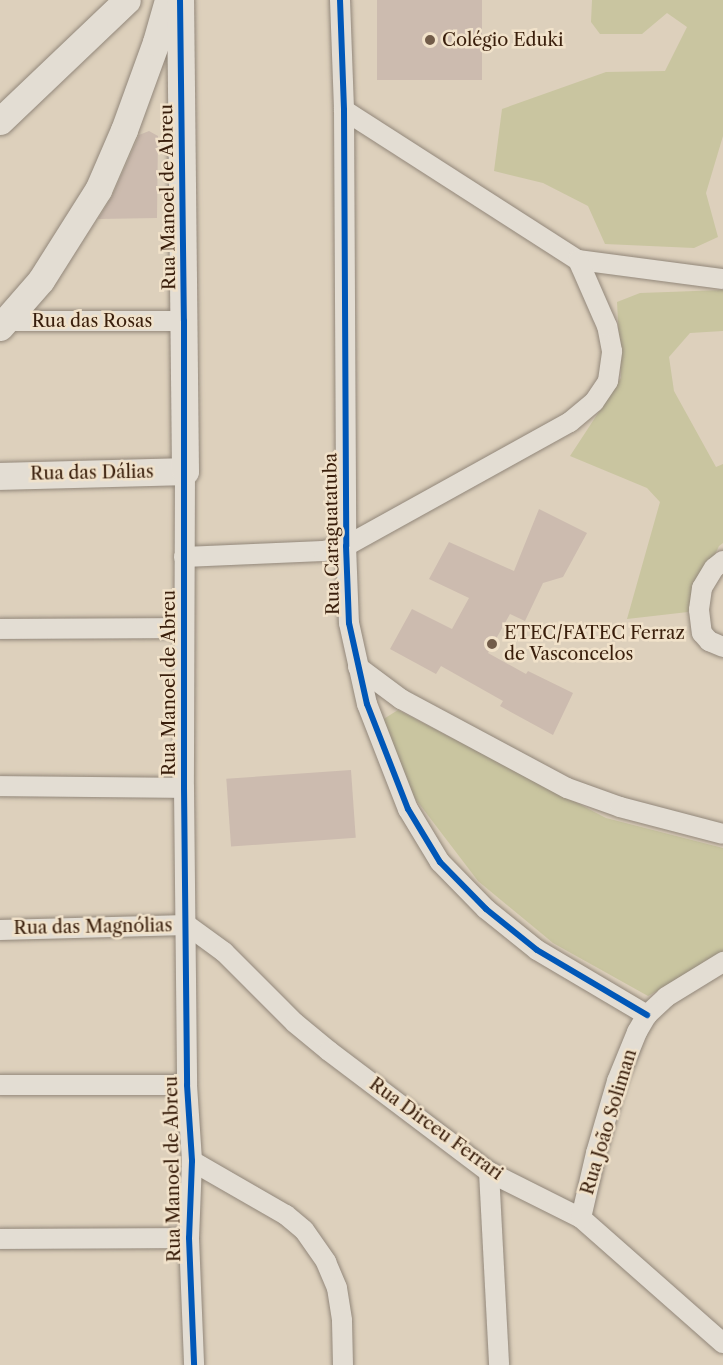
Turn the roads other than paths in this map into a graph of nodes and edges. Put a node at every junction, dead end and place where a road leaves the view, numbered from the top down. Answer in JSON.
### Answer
{"nodes":[{"id":1,"x":127,"y":0,"type":"edge"},
{"id":2,"x":168,"y":0,"type":"edge"},
{"id":3,"x":180,"y":0,"type":"edge"},
{"id":4,"x":340,"y":0,"type":"edge"},
{"id":5,"x":344,"y":110,"type":"junction"},
{"id":6,"x":0,"y":122,"type":"edge"},
{"id":7,"x":578,"y":260,"type":"junction"},
{"id":8,"x":723,"y":279,"type":"edge"},
{"id":9,"x":184,"y":321,"type":"junction"},
{"id":10,"x":2,"y":323,"type":"edge"},
{"id":11,"x":185,"y":471,"type":"junction"},
{"id":12,"x":0,"y":476,"type":"edge"},
{"id":13,"x":346,"y":546,"type":"junction"},
{"id":14,"x":184,"y":557,"type":"junction"},
{"id":15,"x":723,"y":561,"type":"edge"},
{"id":16,"x":184,"y":628,"type":"junction"},
{"id":17,"x":0,"y":629,"type":"edge"},
{"id":18,"x":723,"y":629,"type":"edge"},
{"id":19,"x":702,"y":633,"type":"junction"},
{"id":20,"x":723,"y":647,"type":"edge"},
{"id":21,"x":358,"y":667,"type":"junction"},
{"id":22,"x":402,"y":699,"type":"junction"},
{"id":23,"x":366,"y":704,"type":"junction"},
{"id":24,"x":0,"y":786,"type":"edge"},
{"id":25,"x":184,"y":788,"type":"junction"},
{"id":26,"x":723,"y":834,"type":"edge"},
{"id":27,"x":187,"y":925,"type":"junction"},
{"id":28,"x":0,"y":930,"type":"edge"},
{"id":29,"x":723,"y":962,"type":"edge"},
{"id":30,"x":647,"y":1015,"type":"junction"},
{"id":31,"x":0,"y":1085,"type":"edge"},
{"id":32,"x":187,"y":1085,"type":"junction"},
{"id":33,"x":192,"y":1161,"type":"junction"},
{"id":34,"x":489,"y":1172,"type":"junction"},
{"id":35,"x":581,"y":1218,"type":"junction"},
{"id":36,"x":189,"y":1238,"type":"junction"},
{"id":37,"x":0,"y":1239,"type":"edge"},
{"id":38,"x":723,"y":1343,"type":"edge"},
{"id":39,"x":194,"y":1365,"type":"edge"},
{"id":40,"x":343,"y":1365,"type":"edge"},
{"id":41,"x":499,"y":1365,"type":"edge"}],
"edges":[{"from":1,"to":6,"type":"street"},
{"from":2,"to":10,"type":"street"},
{"from":3,"to":9,"type":"street","name":"Rua Manoel de Abreu"},
{"from":4,"to":5,"type":"street","name":"Rua Caraguatatuba"},
{"from":5,"to":7,"type":"street"},
{"from":5,"to":13,"type":"street","name":"Rua Caraguatatuba"},
{"from":7,"to":8,"type":"street"},
{"from":7,"to":13,"type":"street"},
{"from":9,"to":10,"type":"street","name":"Rua das Rosas"},
{"from":9,"to":11,"type":"street","name":"Rua Manoel de Abreu"},
{"from":11,"to":12,"type":"street","name":"Rua das Dálias"},
{"from":11,"to":14,"type":"street","name":"Rua Manoel de Abreu"},
{"from":13,"to":14,"type":"street"},
{"from":13,"to":21,"type":"street","name":"Rua Caraguatatuba"},
{"from":14,"to":16,"type":"street","name":"Rua Manoel de Abreu"},
{"from":15,"to":19,"type":"street"},
{"from":16,"to":17,"type":"street"},
{"from":16,"to":25,"type":"street","name":"Rua Manoel de Abreu"},
{"from":18,"to":19,"type":"street"},
{"from":19,"to":20,"type":"street"},
{"from":21,"to":22,"type":"street"},
{"from":21,"to":23,"type":"street","name":"Rua Caraguatatuba"},
{"from":22,"to":23,"type":"street"},
{"from":22,"to":26,"type":"street"},
{"from":23,"to":30,"type":"street","name":"Rua Caraguatatuba"},
{"from":24,"to":25,"type":"street"},
{"from":25,"to":27,"type":"street","name":"Rua Manoel de Abreu"},
{"from":27,"to":28,"type":"street","name":"Rua das Magnólias"},
{"from":27,"to":32,"type":"street","name":"Rua Manoel de Abreu"},
{"from":27,"to":34,"type":"street","name":"Rua Dirceu Ferrari"},
{"from":29,"to":30,"type":"street","name":"Rua João Soliman"},
{"from":30,"to":35,"type":"street","name":"Rua João Soliman"},
{"from":31,"to":32,"type":"street"},
{"from":32,"to":33,"type":"street","name":"Rua Manoel de Abreu"},
{"from":33,"to":36,"type":"street","name":"Rua Manoel de Abreu"},
{"from":33,"to":40,"type":"street"},
{"from":34,"to":35,"type":"street","name":"Rua Dirceu Ferrari"},
{"from":34,"to":41,"type":"street"},
{"from":35,"to":38,"type":"street","name":"Rua Dirceu Ferrari"},
{"from":36,"to":37,"type":"street"},
{"from":36,"to":39,"type":"street","name":"Rua Manoel de Abreu"}]}
